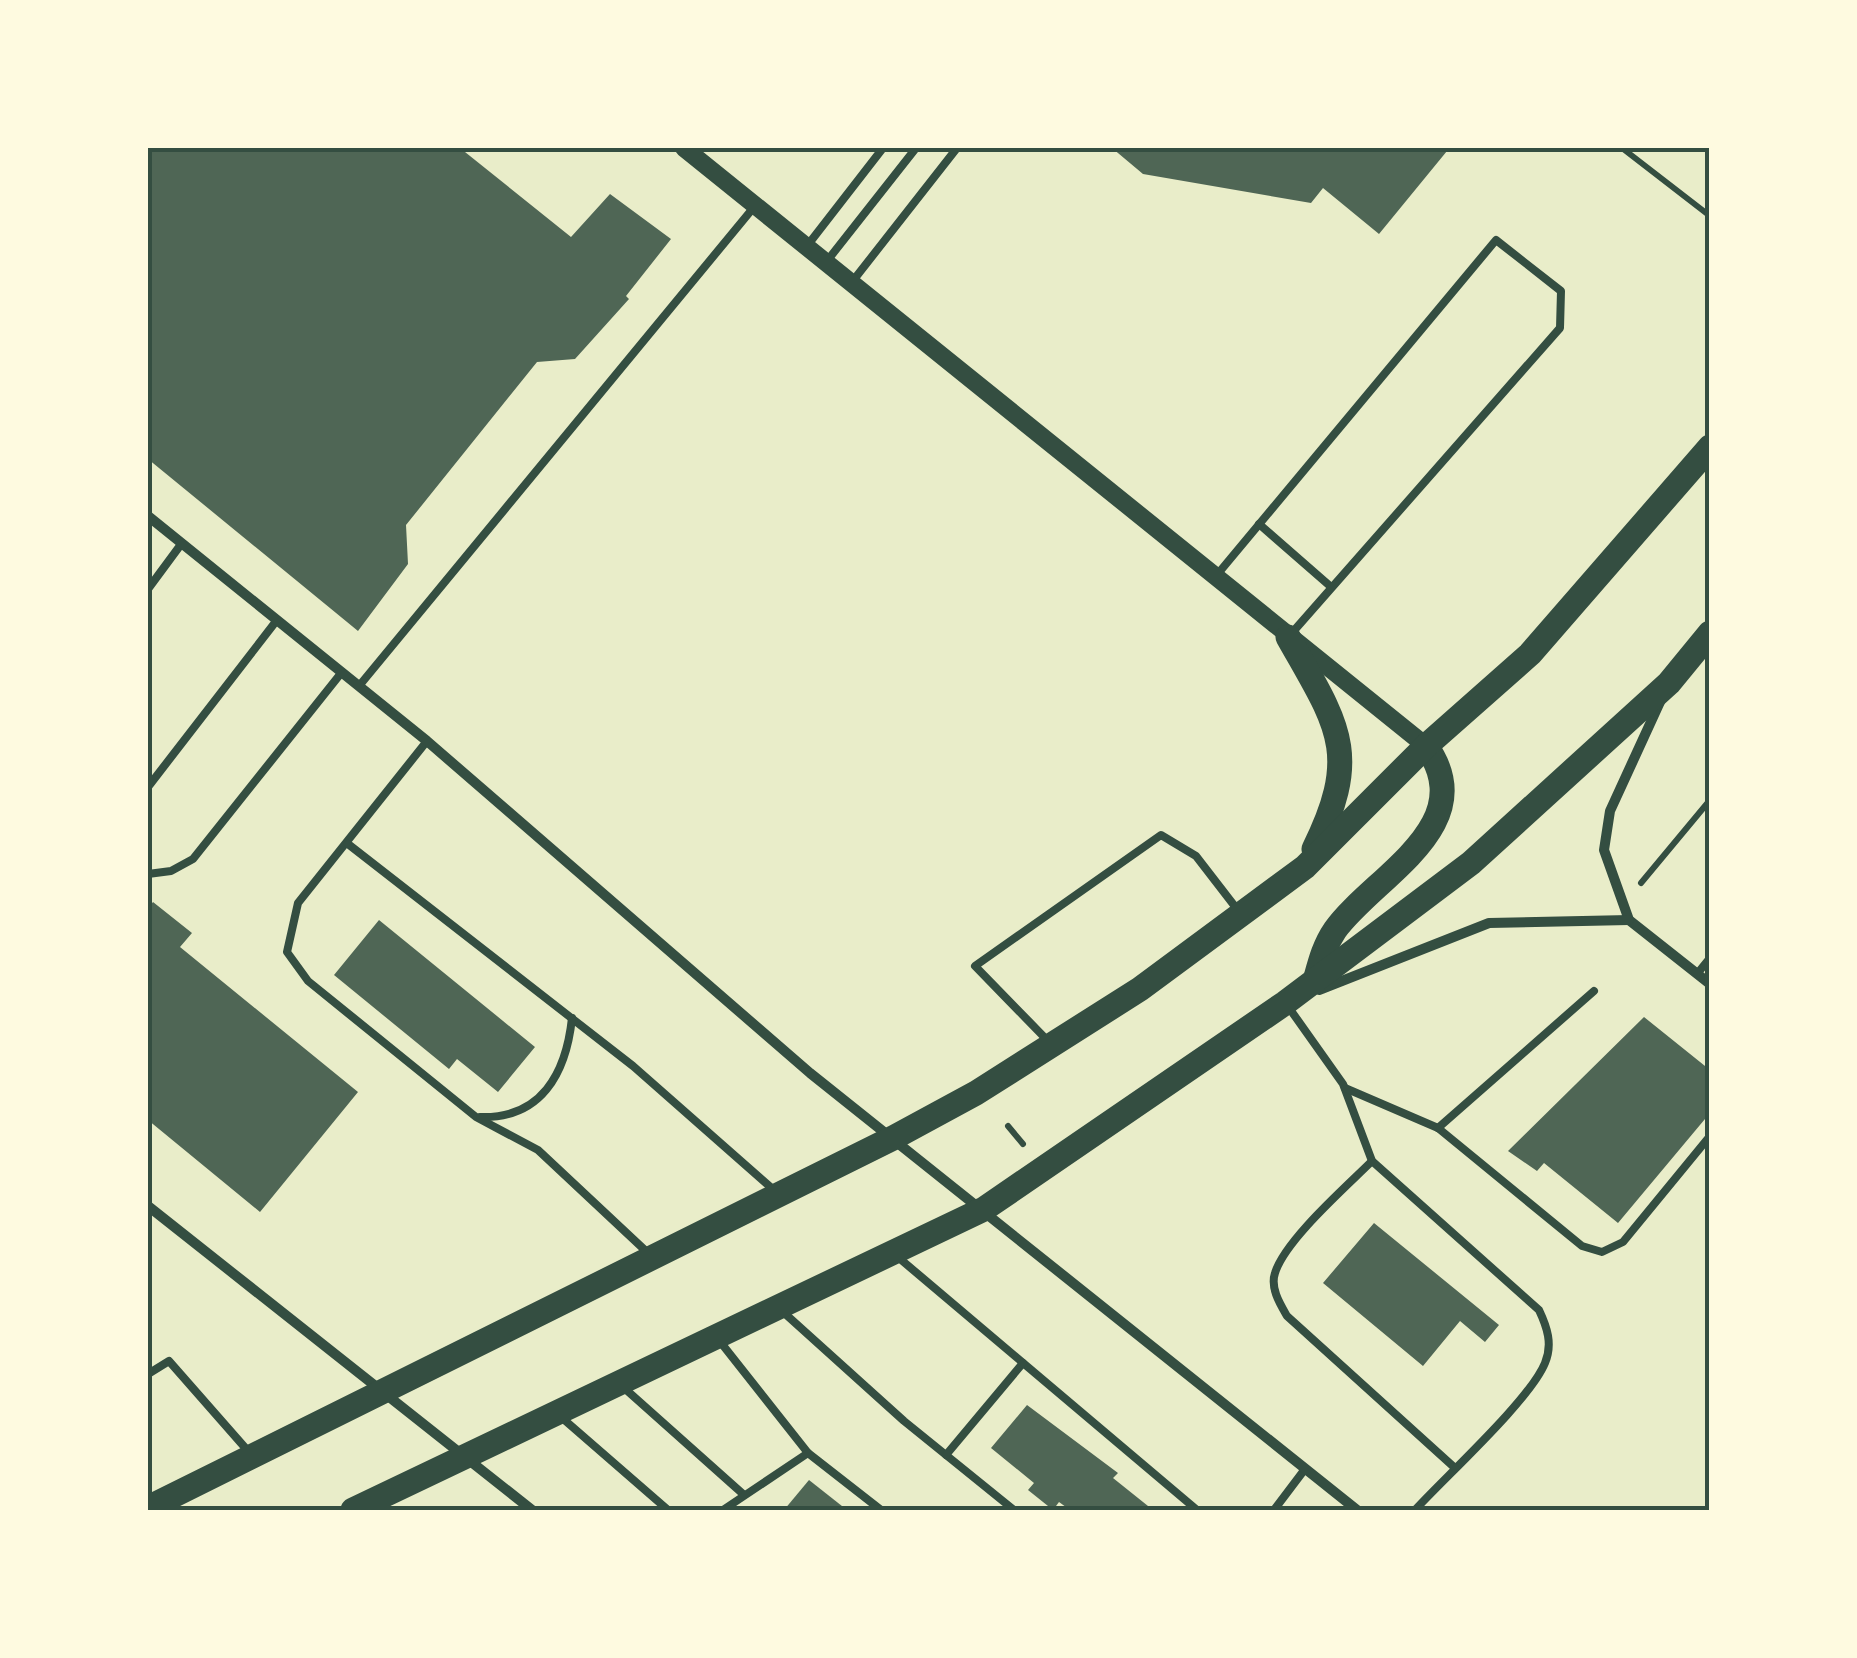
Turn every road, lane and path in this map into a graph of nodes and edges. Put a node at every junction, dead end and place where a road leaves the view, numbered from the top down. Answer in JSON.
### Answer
{"nodes":[{"id":1,"x":684,"y":148,"type":"edge"},
{"id":2,"x":882,"y":148,"type":"edge"},
{"id":3,"x":916,"y":148,"type":"edge"},
{"id":4,"x":958,"y":148,"type":"edge"},
{"id":5,"x":1622,"y":148,"type":"edge"},
{"id":6,"x":756,"y":204,"type":"junction"},
{"id":7,"x":1710,"y":216,"type":"edge"},
{"id":8,"x":807,"y":246,"type":"junction"},
{"id":9,"x":827,"y":261,"type":"junction"},
{"id":10,"x":852,"y":282,"type":"junction"},
{"id":11,"x":1710,"y":447,"type":"edge"},
{"id":12,"x":148,"y":516,"type":"edge"},
{"id":13,"x":1260,"y":524,"type":"junction"},
{"id":14,"x":182,"y":544,"type":"junction"},
{"id":15,"x":1216,"y":576,"type":"junction"},
{"id":16,"x":1330,"y":586,"type":"junction"},
{"id":17,"x":148,"y":588,"type":"edge"},
{"id":18,"x":276,"y":620,"type":"junction"},
{"id":19,"x":1710,"y":634,"type":"edge"},
{"id":20,"x":1288,"y":637,"type":"junction"},
{"id":21,"x":342,"y":672,"type":"junction"},
{"id":22,"x":1669,"y":682,"type":"junction"},
{"id":23,"x":359,"y":686,"type":"junction"},
{"id":24,"x":428,"y":741,"type":"junction"},
{"id":25,"x":1426,"y":746,"type":"junction"},
{"id":26,"x":148,"y":787,"type":"edge"},
{"id":27,"x":1710,"y":800,"type":"edge"},
{"id":28,"x":348,"y":844,"type":"junction"},
{"id":29,"x":1305,"y":867,"type":"junction"},
{"id":30,"x":148,"y":874,"type":"edge"},
{"id":31,"x":1614,"y":878,"type":"junction"},
{"id":32,"x":1241,"y":914,"type":"junction"},
{"id":33,"x":1630,"y":920,"type":"junction"},
{"id":34,"x":1710,"y":958,"type":"edge"},
{"id":35,"x":1697,"y":974,"type":"junction"},
{"id":36,"x":1316,"y":981,"type":"junction"},
{"id":37,"x":1710,"y":984,"type":"edge"},
{"id":38,"x":1594,"y":991,"type":"dead end"},
{"id":39,"x":1286,"y":1003,"type":"junction"},
{"id":40,"x":572,"y":1018,"type":"junction"},
{"id":41,"x":1051,"y":1045,"type":"junction"},
{"id":42,"x":1345,"y":1088,"type":"junction"},
{"id":43,"x":476,"y":1117,"type":"junction"},
{"id":44,"x":1008,"y":1126,"type":"dead end"},
{"id":45,"x":1438,"y":1128,"type":"junction"},
{"id":46,"x":1710,"y":1136,"type":"edge"},
{"id":47,"x":893,"y":1138,"type":"junction"},
{"id":48,"x":1023,"y":1144,"type":"dead end"},
{"id":49,"x":1372,"y":1161,"type":"junction"},
{"id":50,"x":779,"y":1194,"type":"junction"},
{"id":51,"x":148,"y":1206,"type":"edge"},
{"id":52,"x":984,"y":1209,"type":"junction"},
{"id":53,"x":893,"y":1253,"type":"junction"},
{"id":54,"x":652,"y":1256,"type":"junction"},
{"id":55,"x":779,"y":1308,"type":"junction"},
{"id":56,"x":716,"y":1337,"type":"junction"},
{"id":57,"x":1023,"y":1363,"type":"junction"},
{"id":58,"x":148,"y":1374,"type":"edge"},
{"id":59,"x":620,"y":1384,"type":"junction"},
{"id":60,"x":377,"y":1390,"type":"junction"},
{"id":61,"x":558,"y":1414,"type":"junction"},
{"id":62,"x":808,"y":1453,"type":"junction"},
{"id":63,"x":252,"y":1454,"type":"junction"},
{"id":64,"x":946,"y":1455,"type":"junction"},
{"id":65,"x":466,"y":1458,"type":"junction"},
{"id":66,"x":1454,"y":1468,"type":"junction"},
{"id":67,"x":1305,"y":1469,"type":"junction"},
{"id":68,"x":743,"y":1494,"type":"junction"},
{"id":69,"x":148,"y":1508,"type":"edge"},
{"id":70,"x":353,"y":1510,"type":"edge"},
{"id":71,"x":532,"y":1510,"type":"edge"},
{"id":72,"x":668,"y":1510,"type":"edge"},
{"id":73,"x":723,"y":1510,"type":"edge"},
{"id":74,"x":882,"y":1510,"type":"edge"},
{"id":75,"x":1014,"y":1510,"type":"edge"},
{"id":76,"x":1196,"y":1510,"type":"edge"},
{"id":77,"x":1274,"y":1510,"type":"edge"},
{"id":78,"x":1357,"y":1510,"type":"edge"},
{"id":79,"x":1415,"y":1510,"type":"edge"}],
"edges":[{"from":1,"to":6,"type":"street"},
{"from":2,"to":8,"type":"lane"},
{"from":3,"to":9,"type":"lane"},
{"from":4,"to":10,"type":"lane"},
{"from":5,"to":7,"type":"path"},
{"from":6,"to":8,"type":"street"},
{"from":6,"to":23,"type":"lane"},
{"from":8,"to":9,"type":"street"},
{"from":9,"to":10,"type":"street"},
{"from":10,"to":15,"type":"street"},
{"from":11,"to":25,"type":"main road"},
{"from":12,"to":14,"type":"street"},
{"from":13,"to":15,"type":"lane"},
{"from":13,"to":16,"type":"lane"},
{"from":13,"to":16,"type":"lane"},
{"from":14,"to":17,"type":"lane"},
{"from":14,"to":18,"type":"street"},
{"from":15,"to":20,"type":"street"},
{"from":16,"to":20,"type":"lane"},
{"from":18,"to":21,"type":"street"},
{"from":18,"to":26,"type":"lane"},
{"from":19,"to":22,"type":"main road"},
{"from":20,"to":25,"type":"street"},
{"from":20,"to":29,"type":"main road"},
{"from":21,"to":23,"type":"street"},
{"from":21,"to":30,"type":"lane"},
{"from":22,"to":31,"type":"street"},
{"from":22,"to":36,"type":"main road"},
{"from":23,"to":24,"type":"street"},
{"from":24,"to":28,"type":"lane"},
{"from":24,"to":47,"type":"street"},
{"from":25,"to":29,"type":"main road"},
{"from":25,"to":36,"type":"main road"},
{"from":27,"to":31,"type":"path"},
{"from":28,"to":40,"type":"lane"},
{"from":28,"to":43,"type":"lane"},
{"from":29,"to":32,"type":"main road"},
{"from":31,"to":33,"type":"street"},
{"from":32,"to":41,"type":"main road"},
{"from":32,"to":41,"type":"lane"},
{"from":33,"to":35,"type":"street"},
{"from":33,"to":39,"type":"street"},
{"from":34,"to":35,"type":"lane"},
{"from":35,"to":37,"type":"street"},
{"from":36,"to":39,"type":"main road"},
{"from":38,"to":45,"type":"lane"},
{"from":39,"to":42,"type":"lane"},
{"from":39,"to":52,"type":"main road"},
{"from":40,"to":43,"type":"lane"},
{"from":40,"to":50,"type":"lane"},
{"from":41,"to":47,"type":"main road"},
{"from":42,"to":45,"type":"lane"},
{"from":42,"to":49,"type":"lane"},
{"from":43,"to":54,"type":"lane"},
{"from":44,"to":48,"type":"path"},
{"from":45,"to":46,"type":"lane"},
{"from":47,"to":50,"type":"main road"},
{"from":47,"to":52,"type":"street"},
{"from":49,"to":66,"type":"lane"},
{"from":49,"to":66,"type":"lane"},
{"from":50,"to":54,"type":"main road"},
{"from":51,"to":60,"type":"street"},
{"from":52,"to":53,"type":"main road"},
{"from":52,"to":67,"type":"street"},
{"from":53,"to":55,"type":"main road"},
{"from":53,"to":57,"type":"lane"},
{"from":54,"to":60,"type":"main road"},
{"from":55,"to":56,"type":"main road"},
{"from":55,"to":64,"type":"lane"},
{"from":56,"to":59,"type":"main road"},
{"from":56,"to":62,"type":"lane"},
{"from":57,"to":64,"type":"lane"},
{"from":57,"to":76,"type":"lane"},
{"from":58,"to":63,"type":"lane"},
{"from":59,"to":61,"type":"main road"},
{"from":59,"to":68,"type":"lane"},
{"from":60,"to":63,"type":"main road"},
{"from":60,"to":65,"type":"street"},
{"from":61,"to":65,"type":"main road"},
{"from":61,"to":72,"type":"lane"},
{"from":62,"to":68,"type":"lane"},
{"from":62,"to":74,"type":"lane"},
{"from":63,"to":69,"type":"main road"},
{"from":64,"to":75,"type":"lane"},
{"from":65,"to":70,"type":"main road"},
{"from":65,"to":71,"type":"street"},
{"from":66,"to":79,"type":"lane"},
{"from":67,"to":77,"type":"lane"},
{"from":67,"to":78,"type":"street"},
{"from":68,"to":73,"type":"lane"}]}
